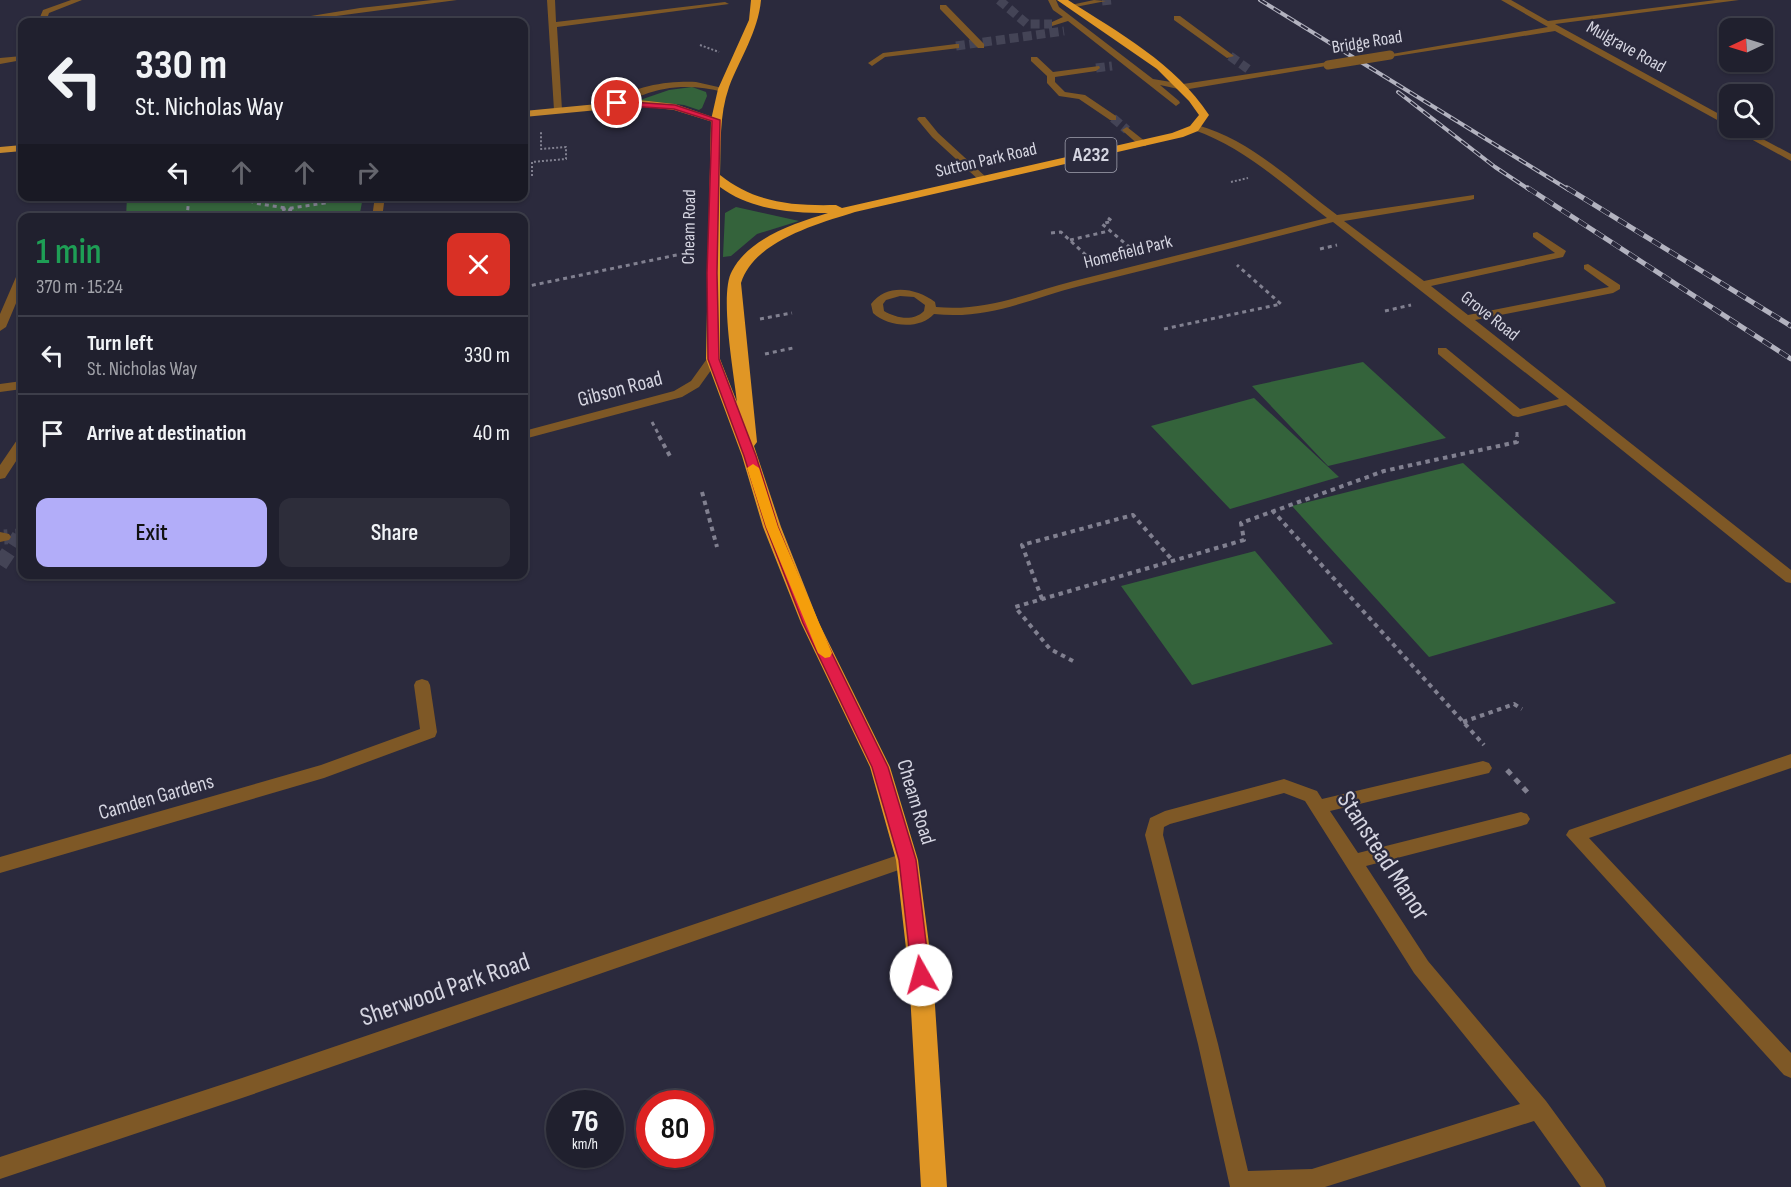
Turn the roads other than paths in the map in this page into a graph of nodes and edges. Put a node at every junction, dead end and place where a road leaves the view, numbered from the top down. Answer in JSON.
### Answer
{"nodes":[{"id":1,"x":78,"y":0,"type":"edge"},
{"id":2,"x":453,"y":0,"type":"edge"},
{"id":3,"x":551,"y":0,"type":"edge"},
{"id":4,"x":756,"y":0,"type":"edge"},
{"id":5,"x":1053,"y":0,"type":"edge"},
{"id":6,"x":1505,"y":0,"type":"edge"},
{"id":7,"x":1735,"y":0,"type":"edge"},
{"id":8,"x":1102,"y":1,"type":"edge"},
{"id":9,"x":1066,"y":3,"type":"edge"},
{"id":10,"x":725,"y":4,"type":"dead end"},
{"id":11,"x":943,"y":7,"type":"dead end"},
{"id":12,"x":360,"y":10,"type":"junction"},
{"id":13,"x":44,"y":18,"type":"edge"},
{"id":14,"x":305,"y":18,"type":"edge"},
{"id":15,"x":360,"y":18,"type":"edge"},
{"id":16,"x":1068,"y":18,"type":"junction"},
{"id":17,"x":1176,"y":18,"type":"dead end"},
{"id":18,"x":553,"y":21,"type":"junction"},
{"id":19,"x":1547,"y":23,"type":"junction"},
{"id":20,"x":1055,"y":24,"type":"tunnel mouth"},
{"id":21,"x":1556,"y":28,"type":"junction"},
{"id":22,"x":1082,"y":29,"type":"junction"},
{"id":23,"x":1071,"y":30,"type":"tunnel mouth"},
{"id":24,"x":1108,"y":31,"type":"junction"},
{"id":25,"x":956,"y":46,"type":"tunnel mouth"},
{"id":26,"x":981,"y":46,"type":"dead end"},
{"id":27,"x":1230,"y":56,"type":"tunnel mouth"},
{"id":28,"x":18,"y":59,"type":"edge"},
{"id":29,"x":1034,"y":59,"type":"dead end"},
{"id":30,"x":0,"y":61,"type":"edge"},
{"id":31,"x":872,"y":63,"type":"dead end"},
{"id":32,"x":1126,"y":63,"type":"junction"},
{"id":33,"x":1112,"y":66,"type":"tunnel mouth"},
{"id":34,"x":1096,"y":68,"type":"tunnel mouth"},
{"id":35,"x":1248,"y":69,"type":"tunnel mouth"},
{"id":36,"x":1051,"y":75,"type":"junction"},
{"id":37,"x":1258,"y":76,"type":"junction"},
{"id":38,"x":1150,"y":81,"type":"junction"},
{"id":39,"x":1184,"y":87,"type":"junction"},
{"id":40,"x":723,"y":89,"type":"junction"},
{"id":41,"x":617,"y":103,"type":"junction"},
{"id":42,"x":1176,"y":103,"type":"dead end"},
{"id":43,"x":558,"y":110,"type":"junction"},
{"id":44,"x":528,"y":114,"type":"edge"},
{"id":45,"x":1113,"y":118,"type":"tunnel mouth"},
{"id":46,"x":1719,"y":118,"type":"edge"},
{"id":47,"x":922,"y":119,"type":"dead end"},
{"id":48,"x":716,"y":120,"type":"junction"},
{"id":49,"x":1197,"y":128,"type":"junction"},
{"id":50,"x":1127,"y":130,"type":"tunnel mouth"},
{"id":51,"x":1755,"y":138,"type":"edge"},
{"id":52,"x":1143,"y":144,"type":"junction"},
{"id":53,"x":18,"y":148,"type":"edge"},
{"id":54,"x":1791,"y":149,"type":"edge"},
{"id":55,"x":0,"y":150,"type":"edge"},
{"id":56,"x":1779,"y":151,"type":"junction"},
{"id":57,"x":1791,"y":158,"type":"edge"},
{"id":58,"x":714,"y":176,"type":"junction"},
{"id":59,"x":984,"y":180,"type":"junction"},
{"id":60,"x":1470,"y":196,"type":"dead end"},
{"id":61,"x":852,"y":208,"type":"junction"},
{"id":62,"x":1334,"y":219,"type":"junction"},
{"id":63,"x":1537,"y":235,"type":"dead end"},
{"id":64,"x":1588,"y":267,"type":"dead end"},
{"id":65,"x":738,"y":271,"type":"joint"},
{"id":66,"x":1422,"y":285,"type":"junction"},
{"id":67,"x":18,"y":286,"type":"edge"},
{"id":68,"x":931,"y":310,"type":"dead end"},
{"id":69,"x":1465,"y":319,"type":"junction"},
{"id":70,"x":0,"y":327,"type":"edge"},
{"id":71,"x":1442,"y":351,"type":"dead end"},
{"id":72,"x":713,"y":359,"type":"junction"},
{"id":73,"x":18,"y":386,"type":"edge"},
{"id":74,"x":0,"y":388,"type":"edge"},
{"id":75,"x":1568,"y":401,"type":"junction"},
{"id":76,"x":528,"y":434,"type":"edge"},
{"id":77,"x":18,"y":449,"type":"edge"},
{"id":78,"x":750,"y":456,"type":"junction"},
{"id":79,"x":0,"y":475,"type":"edge"},
{"id":80,"x":1791,"y":578,"type":"edge"},
{"id":81,"x":422,"y":685,"type":"dead end"},
{"id":82,"x":1487,"y":761,"type":"road end"},
{"id":83,"x":1791,"y":761,"type":"edge"},
{"id":84,"x":1318,"y":807,"type":"junction"},
{"id":85,"x":1521,"y":819,"type":"dead end"},
{"id":86,"x":907,"y":860,"type":"junction"},
{"id":87,"x":1353,"y":862,"type":"junction"},
{"id":88,"x":0,"y":865,"type":"edge"},
{"id":89,"x":1791,"y":1068,"type":"edge"},
{"id":90,"x":1538,"y":1109,"type":"junction"},
{"id":91,"x":0,"y":1168,"type":"edge"},
{"id":92,"x":1240,"y":1184,"type":"edge"},
{"id":93,"x":934,"y":1187,"type":"edge"},
{"id":94,"x":1595,"y":1187,"type":"edge"}],
"edges":[{"from":1,"to":13,"type":"street"},
{"from":2,"to":12,"type":"street"},
{"from":3,"to":18,"type":"street"},
{"from":4,"to":40,"type":"highway","name":"Cheam Road","number":"A232"},
{"from":5,"to":16,"type":"street"},
{"from":6,"to":19,"type":"street","name":"Mulgrave Road"},
{"from":7,"to":19,"type":"street"},
{"from":8,"to":9,"type":"street"},
{"from":9,"to":24,"type":"highway"},
{"from":10,"to":18,"type":"street"},
{"from":11,"to":26,"type":"street"},
{"from":12,"to":14,"type":"street"},
{"from":12,"to":15,"type":"street"},
{"from":16,"to":20,"type":"street"},
{"from":16,"to":22,"type":"street"},
{"from":17,"to":27,"type":"street"},
{"from":18,"to":43,"type":"street"},
{"from":19,"to":21,"type":"street","name":"Mulgrave Road"},
{"from":21,"to":37,"type":"street","name":"Bridge Road","bridge":true},
{"from":21,"to":46,"type":"street","name":"Mulgrave Road"},
{"from":22,"to":23,"type":"street"},
{"from":22,"to":24,"type":"street"},
{"from":22,"to":32,"type":"street"},
{"from":24,"to":39,"type":"highway"},
{"from":25,"to":31,"type":"street"},
{"from":28,"to":30,"type":"street"},
{"from":29,"to":36,"type":"street"},
{"from":32,"to":33,"type":"street"},
{"from":32,"to":38,"type":"street"},
{"from":34,"to":36,"type":"street"},
{"from":35,"to":37,"type":"street"},
{"from":36,"to":45,"type":"street"},
{"from":37,"to":39,"type":"street","name":"Bridge Road"},
{"from":38,"to":39,"type":"street"},
{"from":38,"to":42,"type":"street"},
{"from":39,"to":49,"type":"highway"},
{"from":40,"to":41,"type":"street"},
{"from":40,"to":48,"type":"highway","name":"Cheam Road","number":"A232"},
{"from":41,"to":43,"type":"main road"},
{"from":41,"to":48,"type":"main road"},
{"from":43,"to":44,"type":"main road"},
{"from":47,"to":59,"type":"street"},
{"from":48,"to":58,"type":"highway","name":"Cheam Road","number":"A232"},
{"from":49,"to":52,"type":"highway","name":"Sutton Park Road","number":"A232"},
{"from":49,"to":62,"type":"street","name":"Grove Road"},
{"from":50,"to":52,"type":"street"},
{"from":51,"to":56,"type":"street"},
{"from":52,"to":59,"type":"highway","name":"Sutton Park Road","number":"A232"},
{"from":53,"to":55,"type":"main road"},
{"from":54,"to":56,"type":"street"},
{"from":56,"to":57,"type":"street"},
{"from":58,"to":61,"type":"highway","name":"Sutton Park Road","number":"A232"},
{"from":58,"to":72,"type":"highway","name":"Cheam Road","number":"A232"},
{"from":59,"to":61,"type":"highway","name":"Sutton Park Road","number":"A232"},
{"from":60,"to":62,"type":"street","name":"Homefield Park"},
{"from":61,"to":65,"type":"highway","name":"Sutton Park Road","number":"A232"},
{"from":62,"to":66,"type":"street","name":"Grove Road"},
{"from":62,"to":68,"type":"street","name":"Homefield Park"},
{"from":63,"to":66,"type":"street"},
{"from":64,"to":69,"type":"street"},
{"from":65,"to":78,"type":"highway","name":"Cheam Road","number":"A232"},
{"from":66,"to":69,"type":"street","name":"Grove Road"},
{"from":67,"to":70,"type":"street"},
{"from":69,"to":75,"type":"street","name":"Grove Road"},
{"from":71,"to":75,"type":"street"},
{"from":72,"to":76,"type":"street","name":"Gibson Road"},
{"from":72,"to":78,"type":"highway","name":"Cheam Road","number":"A232"},
{"from":73,"to":74,"type":"street"},
{"from":75,"to":80,"type":"street","name":"Grove Road"},
{"from":77,"to":79,"type":"street"},
{"from":78,"to":86,"type":"highway","name":"Cheam Road","number":"A232"},
{"from":81,"to":88,"type":"street","name":"Camden Gardens"},
{"from":82,"to":84,"type":"street"},
{"from":83,"to":89,"type":"street"},
{"from":84,"to":87,"type":"street","name":"Stanstead Manor"},
{"from":84,"to":92,"type":"street","name":"Stanstead Manor"},
{"from":85,"to":87,"type":"street"},
{"from":86,"to":91,"type":"street","name":"Sherwood Park Road"},
{"from":86,"to":93,"type":"highway","name":"Cheam Road","number":"A232"},
{"from":87,"to":90,"type":"street","name":"Stanstead Manor"},
{"from":90,"to":92,"type":"street","name":"Stanstead Manor"},
{"from":90,"to":94,"type":"street","name":"Stanstead Manor"}]}
